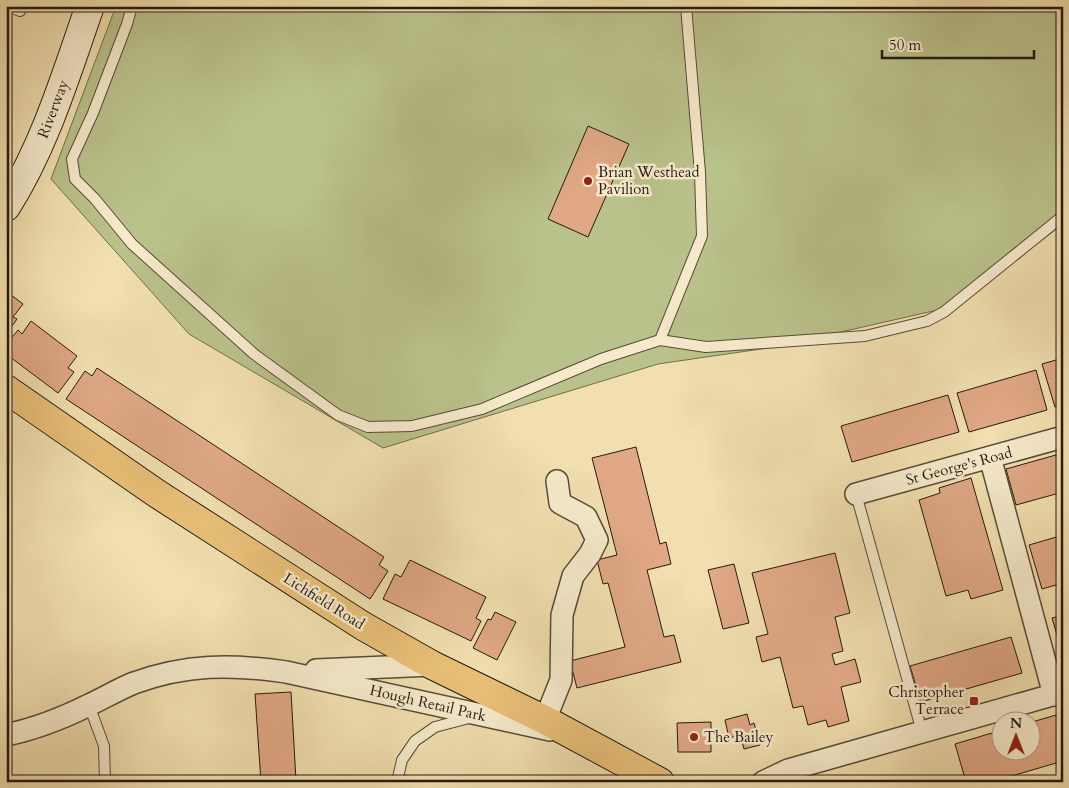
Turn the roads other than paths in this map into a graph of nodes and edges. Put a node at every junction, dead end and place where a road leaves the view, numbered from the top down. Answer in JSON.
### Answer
{"nodes":[{"id":1,"x":7,"y":6,"type":"edge"},
{"id":2,"x":21,"y":6,"type":"edge"},
{"id":3,"x":90,"y":6,"type":"edge"},
{"id":4,"x":132,"y":6,"type":"edge"},
{"id":5,"x":686,"y":6,"type":"edge"},
{"id":6,"x":6,"y":207,"type":"edge"},
{"id":7,"x":1063,"y":216,"type":"edge"},
{"id":8,"x":660,"y":340,"type":"junction"},
{"id":9,"x":6,"y":389,"type":"edge"},
{"id":10,"x":1063,"y":438,"type":"edge"},
{"id":11,"x":990,"y":457,"type":"junction"},
{"id":12,"x":557,"y":481,"type":"dead end"},
{"id":13,"x":856,"y":494,"type":"joint"},
{"id":14,"x":432,"y":665,"type":"junction"},
{"id":15,"x":286,"y":672,"type":"junction"},
{"id":16,"x":1058,"y":694,"type":"edge"},
{"id":17,"x":89,"y":705,"type":"junction"},
{"id":18,"x":480,"y":715,"type":"junction"},
{"id":19,"x":545,"y":720,"type":"junction"},
{"id":20,"x":922,"y":732,"type":"junction"},
{"id":21,"x":9,"y":733,"type":"edge"},
{"id":22,"x":570,"y":735,"type":"junction"},
{"id":23,"x":105,"y":782,"type":"edge"},
{"id":24,"x":397,"y":782,"type":"edge"},
{"id":25,"x":660,"y":782,"type":"edge"},
{"id":26,"x":763,"y":782,"type":"edge"}],
"edges":[{"from":1,"to":2,"type":"lane"},
{"from":3,"to":6,"type":"street","name":"Riverway"},
{"from":4,"to":8,"type":"lane"},
{"from":5,"to":8,"type":"lane"},
{"from":7,"to":8,"type":"lane"},
{"from":9,"to":14,"type":"highway","name":"Lichfield Road"},
{"from":10,"to":11,"type":"street","name":"St George's Road"},
{"from":11,"to":13,"type":"street","name":"St George's Road"},
{"from":11,"to":16,"type":"street"},
{"from":12,"to":19,"type":"street"},
{"from":13,"to":20,"type":"lane"},
{"from":14,"to":15,"type":"street","name":"Hough Retail Park"},
{"from":14,"to":19,"type":"highway","name":"Lichfield Road"},
{"from":15,"to":17,"type":"street","name":"Hough Retail Park"},
{"from":15,"to":18,"type":"street","name":"Hough Retail Park"},
{"from":16,"to":20,"type":"street"},
{"from":17,"to":21,"type":"street","name":"Hough Retail Park"},
{"from":17,"to":23,"type":"lane"},
{"from":18,"to":22,"type":"street","name":"Hough Retail Park"},
{"from":18,"to":24,"type":"lane"},
{"from":19,"to":22,"type":"highway","name":"Lichfield Road"},
{"from":20,"to":26,"type":"street"},
{"from":22,"to":25,"type":"highway","name":"Lichfield Road"}]}
